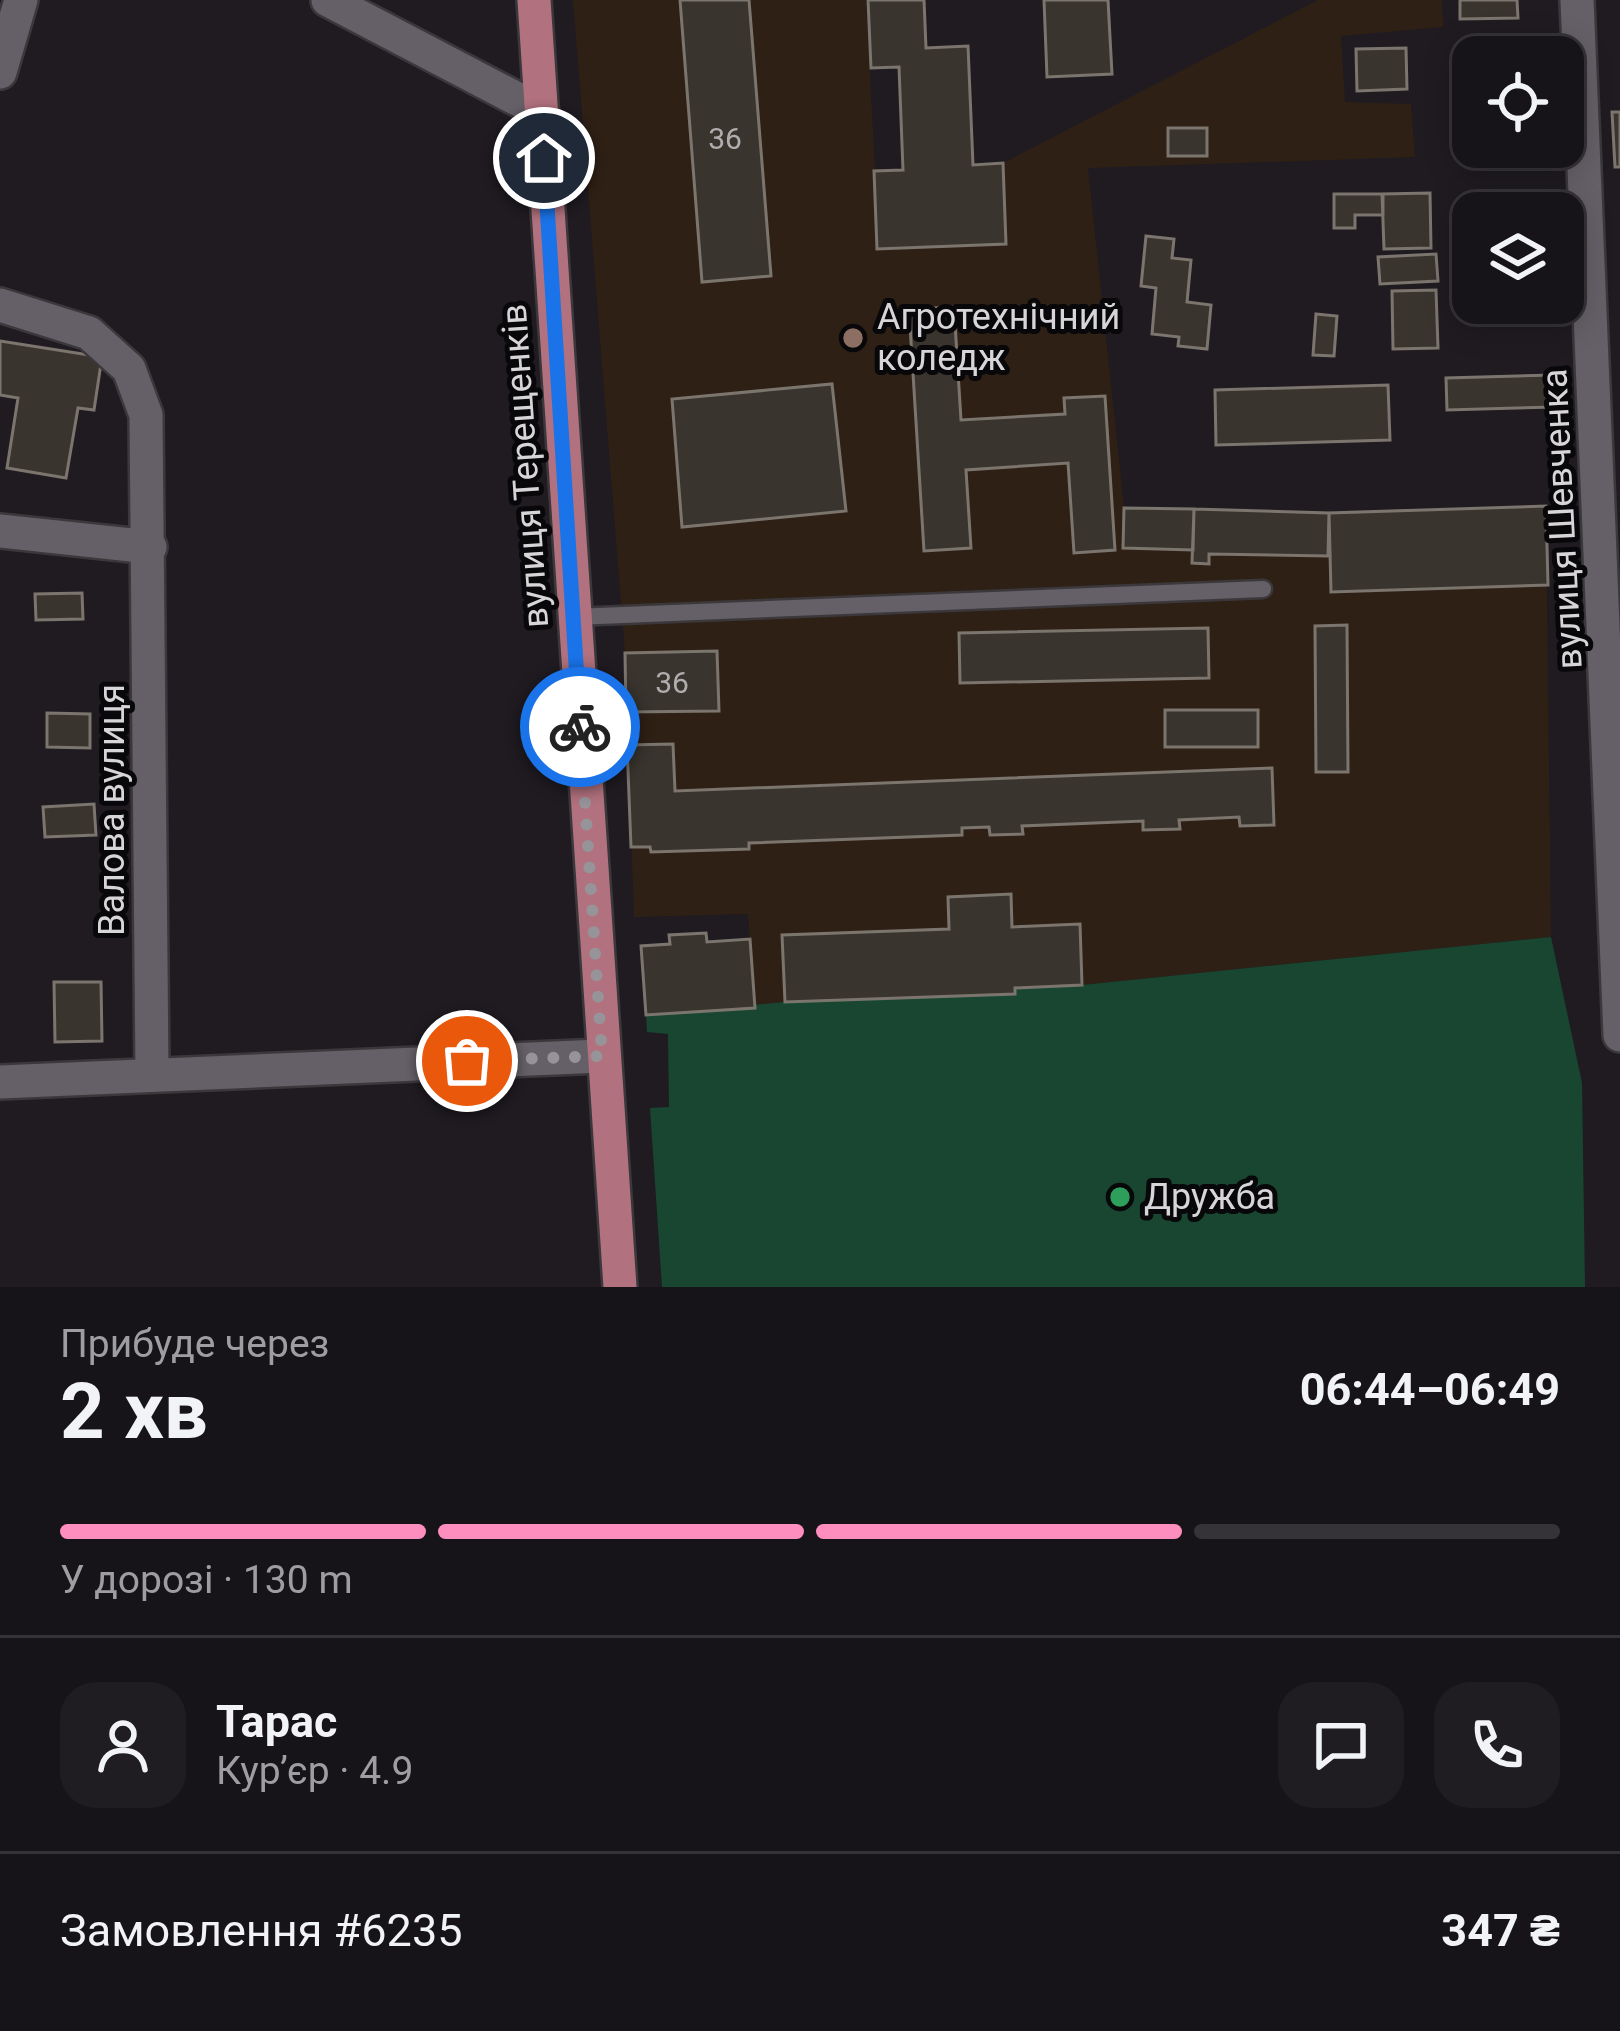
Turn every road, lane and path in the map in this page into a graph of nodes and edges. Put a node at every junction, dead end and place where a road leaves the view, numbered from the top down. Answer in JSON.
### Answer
{"nodes":[{"id":1,"x":21,"y":0,"type":"edge"},
{"id":2,"x":328,"y":0,"type":"edge"},
{"id":3,"x":534,"y":0,"type":"edge"},
{"id":4,"x":1577,"y":0,"type":"edge"},
{"id":5,"x":0,"y":72,"type":"edge"},
{"id":6,"x":542,"y":112,"type":"junction"},
{"id":7,"x":0,"y":304,"type":"edge"},
{"id":8,"x":1610,"y":510,"type":"edge"},
{"id":9,"x":0,"y":531,"type":"edge"},
{"id":10,"x":150,"y":547,"type":"junction"},
{"id":11,"x":1263,"y":589,"type":"dead end"},
{"id":12,"x":573,"y":616,"type":"junction"},
{"id":13,"x":1615,"y":700,"type":"edge"},
{"id":14,"x":1619,"y":998,"type":"edge"},
{"id":15,"x":1620,"y":1035,"type":"edge"},
{"id":16,"x":602,"y":1056,"type":"junction"},
{"id":17,"x":152,"y":1074,"type":"junction"},
{"id":18,"x":0,"y":1082,"type":"edge"},
{"id":19,"x":620,"y":1287,"type":"edge"}],
"edges":[{"from":1,"to":5,"type":"street"},
{"from":2,"to":6,"type":"street"},
{"from":3,"to":6,"type":"main road","name":"вулиця Терещенків"},
{"from":4,"to":8,"type":"street","name":"вулиця Шевченка"},
{"from":6,"to":12,"type":"main road","name":"вулиця Терещенків"},
{"from":7,"to":10,"type":"street","name":"Валова вулиця"},
{"from":8,"to":13,"type":"street","name":"вулиця Шевченка"},
{"from":9,"to":10,"type":"street"},
{"from":10,"to":17,"type":"street","name":"Валова вулиця"},
{"from":11,"to":12,"type":"lane"},
{"from":12,"to":16,"type":"main road","name":"вулиця Терещенків"},
{"from":13,"to":14,"type":"street","name":"вулиця Шевченка"},
{"from":14,"to":15,"type":"street","name":"вулиця Шевченка"},
{"from":16,"to":17,"type":"street"},
{"from":16,"to":19,"type":"main road","name":"вулиця Терещенків"},
{"from":17,"to":18,"type":"street"}]}
